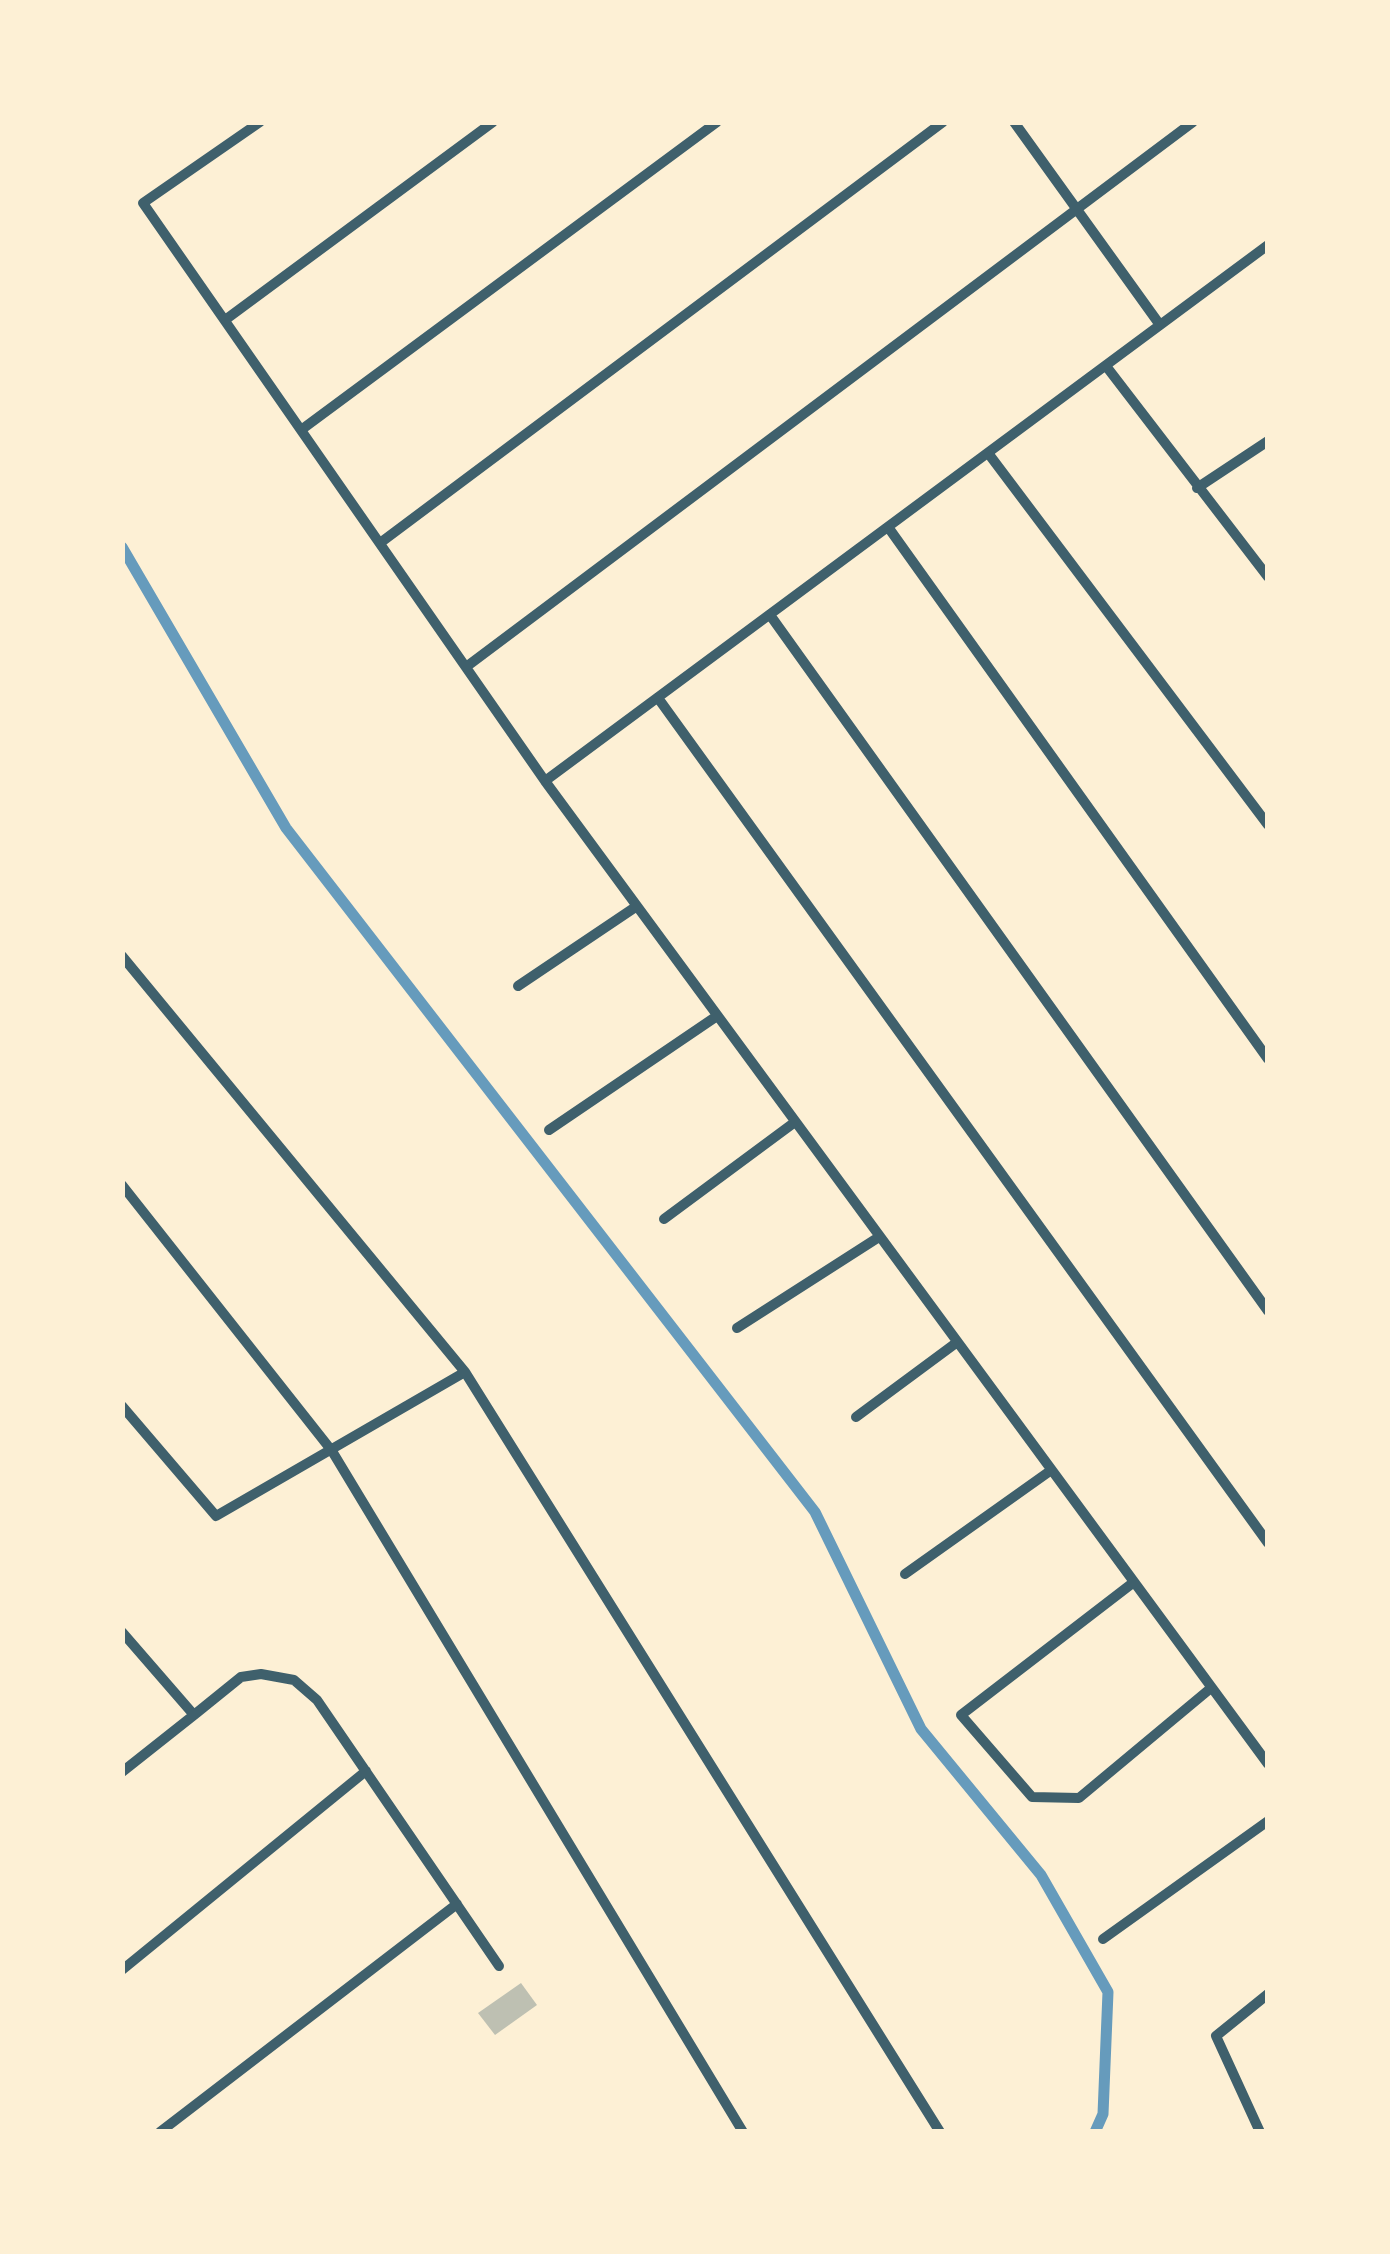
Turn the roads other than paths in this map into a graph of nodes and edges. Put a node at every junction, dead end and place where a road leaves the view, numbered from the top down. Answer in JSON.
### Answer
{"nodes":[{"id":1,"x":260,"y":122,"type":"edge"},
{"id":2,"x":493,"y":122,"type":"edge"},
{"id":3,"x":716,"y":122,"type":"edge"},
{"id":4,"x":943,"y":122,"type":"edge"},
{"id":5,"x":1014,"y":122,"type":"edge"},
{"id":6,"x":1192,"y":122,"type":"edge"},
{"id":7,"x":1077,"y":209,"type":"junction"},
{"id":8,"x":1268,"y":245,"type":"edge"},
{"id":9,"x":225,"y":320,"type":"junction"},
{"id":10,"x":1160,"y":325,"type":"junction"},
{"id":11,"x":1106,"y":366,"type":"junction"},
{"id":12,"x":301,"y":430,"type":"junction"},
{"id":13,"x":1268,"y":442,"type":"edge"},
{"id":14,"x":988,"y":453,"type":"junction"},
{"id":15,"x":1197,"y":488,"type":"junction"},
{"id":16,"x":888,"y":526,"type":"junction"},
{"id":17,"x":380,"y":543,"type":"junction"},
{"id":18,"x":1268,"y":577,"type":"edge"},
{"id":19,"x":770,"y":614,"type":"junction"},
{"id":20,"x":466,"y":667,"type":"junction"},
{"id":21,"x":658,"y":698,"type":"junction"},
{"id":22,"x":545,"y":781,"type":"junction"},
{"id":23,"x":1268,"y":825,"type":"edge"},
{"id":24,"x":637,"y":906,"type":"junction"},
{"id":25,"x":122,"y":956,"type":"edge"},
{"id":26,"x":518,"y":986,"type":"dead end"},
{"id":27,"x":717,"y":1016,"type":"junction"},
{"id":28,"x":1268,"y":1059,"type":"edge"},
{"id":29,"x":795,"y":1122,"type":"junction"},
{"id":30,"x":549,"y":1130,"type":"dead end"},
{"id":31,"x":122,"y":1186,"type":"edge"},
{"id":32,"x":664,"y":1219,"type":"dead end"},
{"id":33,"x":879,"y":1237,"type":"junction"},
{"id":34,"x":1268,"y":1312,"type":"edge"},
{"id":35,"x":737,"y":1328,"type":"dead end"},
{"id":36,"x":956,"y":1342,"type":"junction"},
{"id":37,"x":465,"y":1372,"type":"junction"},
{"id":38,"x":122,"y":1406,"type":"edge"},
{"id":39,"x":856,"y":1417,"type":"dead end"},
{"id":40,"x":332,"y":1451,"type":"junction"},
{"id":41,"x":1050,"y":1471,"type":"junction"},
{"id":42,"x":1268,"y":1543,"type":"edge"},
{"id":43,"x":905,"y":1574,"type":"dead end"},
{"id":44,"x":1134,"y":1582,"type":"junction"},
{"id":45,"x":122,"y":1632,"type":"edge"},
{"id":46,"x":1212,"y":1688,"type":"junction"},
{"id":47,"x":194,"y":1715,"type":"junction"},
{"id":48,"x":1268,"y":1764,"type":"edge"},
{"id":49,"x":366,"y":1771,"type":"junction"},
{"id":50,"x":122,"y":1772,"type":"edge"},
{"id":51,"x":1268,"y":1820,"type":"edge"},
{"id":52,"x":458,"y":1904,"type":"junction"},
{"id":53,"x":1102,"y":1938,"type":"dead end"},
{"id":54,"x":499,"y":1966,"type":"dead end"},
{"id":55,"x":122,"y":1970,"type":"edge"},
{"id":56,"x":1268,"y":1994,"type":"edge"},
{"id":57,"x":160,"y":2132,"type":"edge"},
{"id":58,"x":743,"y":2132,"type":"edge"},
{"id":59,"x":940,"y":2132,"type":"edge"},
{"id":60,"x":1260,"y":2132,"type":"edge"}],
"edges":[{"from":1,"to":9,"type":"street"},
{"from":2,"to":9,"type":"street"},
{"from":3,"to":12,"type":"street"},
{"from":4,"to":17,"type":"street"},
{"from":5,"to":7,"type":"street"},
{"from":6,"to":7,"type":"street"},
{"from":7,"to":10,"type":"street"},
{"from":7,"to":20,"type":"street"},
{"from":8,"to":10,"type":"street"},
{"from":9,"to":12,"type":"street"},
{"from":10,"to":11,"type":"street"},
{"from":11,"to":14,"type":"street"},
{"from":11,"to":15,"type":"street"},
{"from":12,"to":17,"type":"street"},
{"from":13,"to":15,"type":"street"},
{"from":14,"to":16,"type":"street"},
{"from":14,"to":23,"type":"street"},
{"from":15,"to":18,"type":"street"},
{"from":16,"to":19,"type":"street"},
{"from":16,"to":28,"type":"street"},
{"from":17,"to":20,"type":"street"},
{"from":19,"to":21,"type":"street"},
{"from":19,"to":34,"type":"street"},
{"from":20,"to":22,"type":"street"},
{"from":21,"to":22,"type":"street"},
{"from":21,"to":42,"type":"street"},
{"from":22,"to":24,"type":"street"},
{"from":24,"to":26,"type":"street"},
{"from":24,"to":27,"type":"street"},
{"from":25,"to":37,"type":"street"},
{"from":27,"to":29,"type":"street"},
{"from":27,"to":30,"type":"street"},
{"from":29,"to":32,"type":"street"},
{"from":29,"to":33,"type":"street"},
{"from":31,"to":40,"type":"street"},
{"from":33,"to":35,"type":"street"},
{"from":33,"to":36,"type":"street"},
{"from":36,"to":39,"type":"street"},
{"from":36,"to":41,"type":"street"},
{"from":37,"to":40,"type":"street"},
{"from":37,"to":59,"type":"street"},
{"from":38,"to":40,"type":"street"},
{"from":40,"to":58,"type":"street"},
{"from":41,"to":43,"type":"street"},
{"from":41,"to":44,"type":"street"},
{"from":44,"to":46,"type":"street"},
{"from":44,"to":46,"type":"street"},
{"from":45,"to":47,"type":"street"},
{"from":46,"to":48,"type":"street"},
{"from":47,"to":49,"type":"street"},
{"from":47,"to":50,"type":"street"},
{"from":49,"to":52,"type":"street"},
{"from":49,"to":55,"type":"street"},
{"from":51,"to":53,"type":"street"},
{"from":52,"to":54,"type":"street"},
{"from":52,"to":57,"type":"street"},
{"from":56,"to":60,"type":"street"}]}
